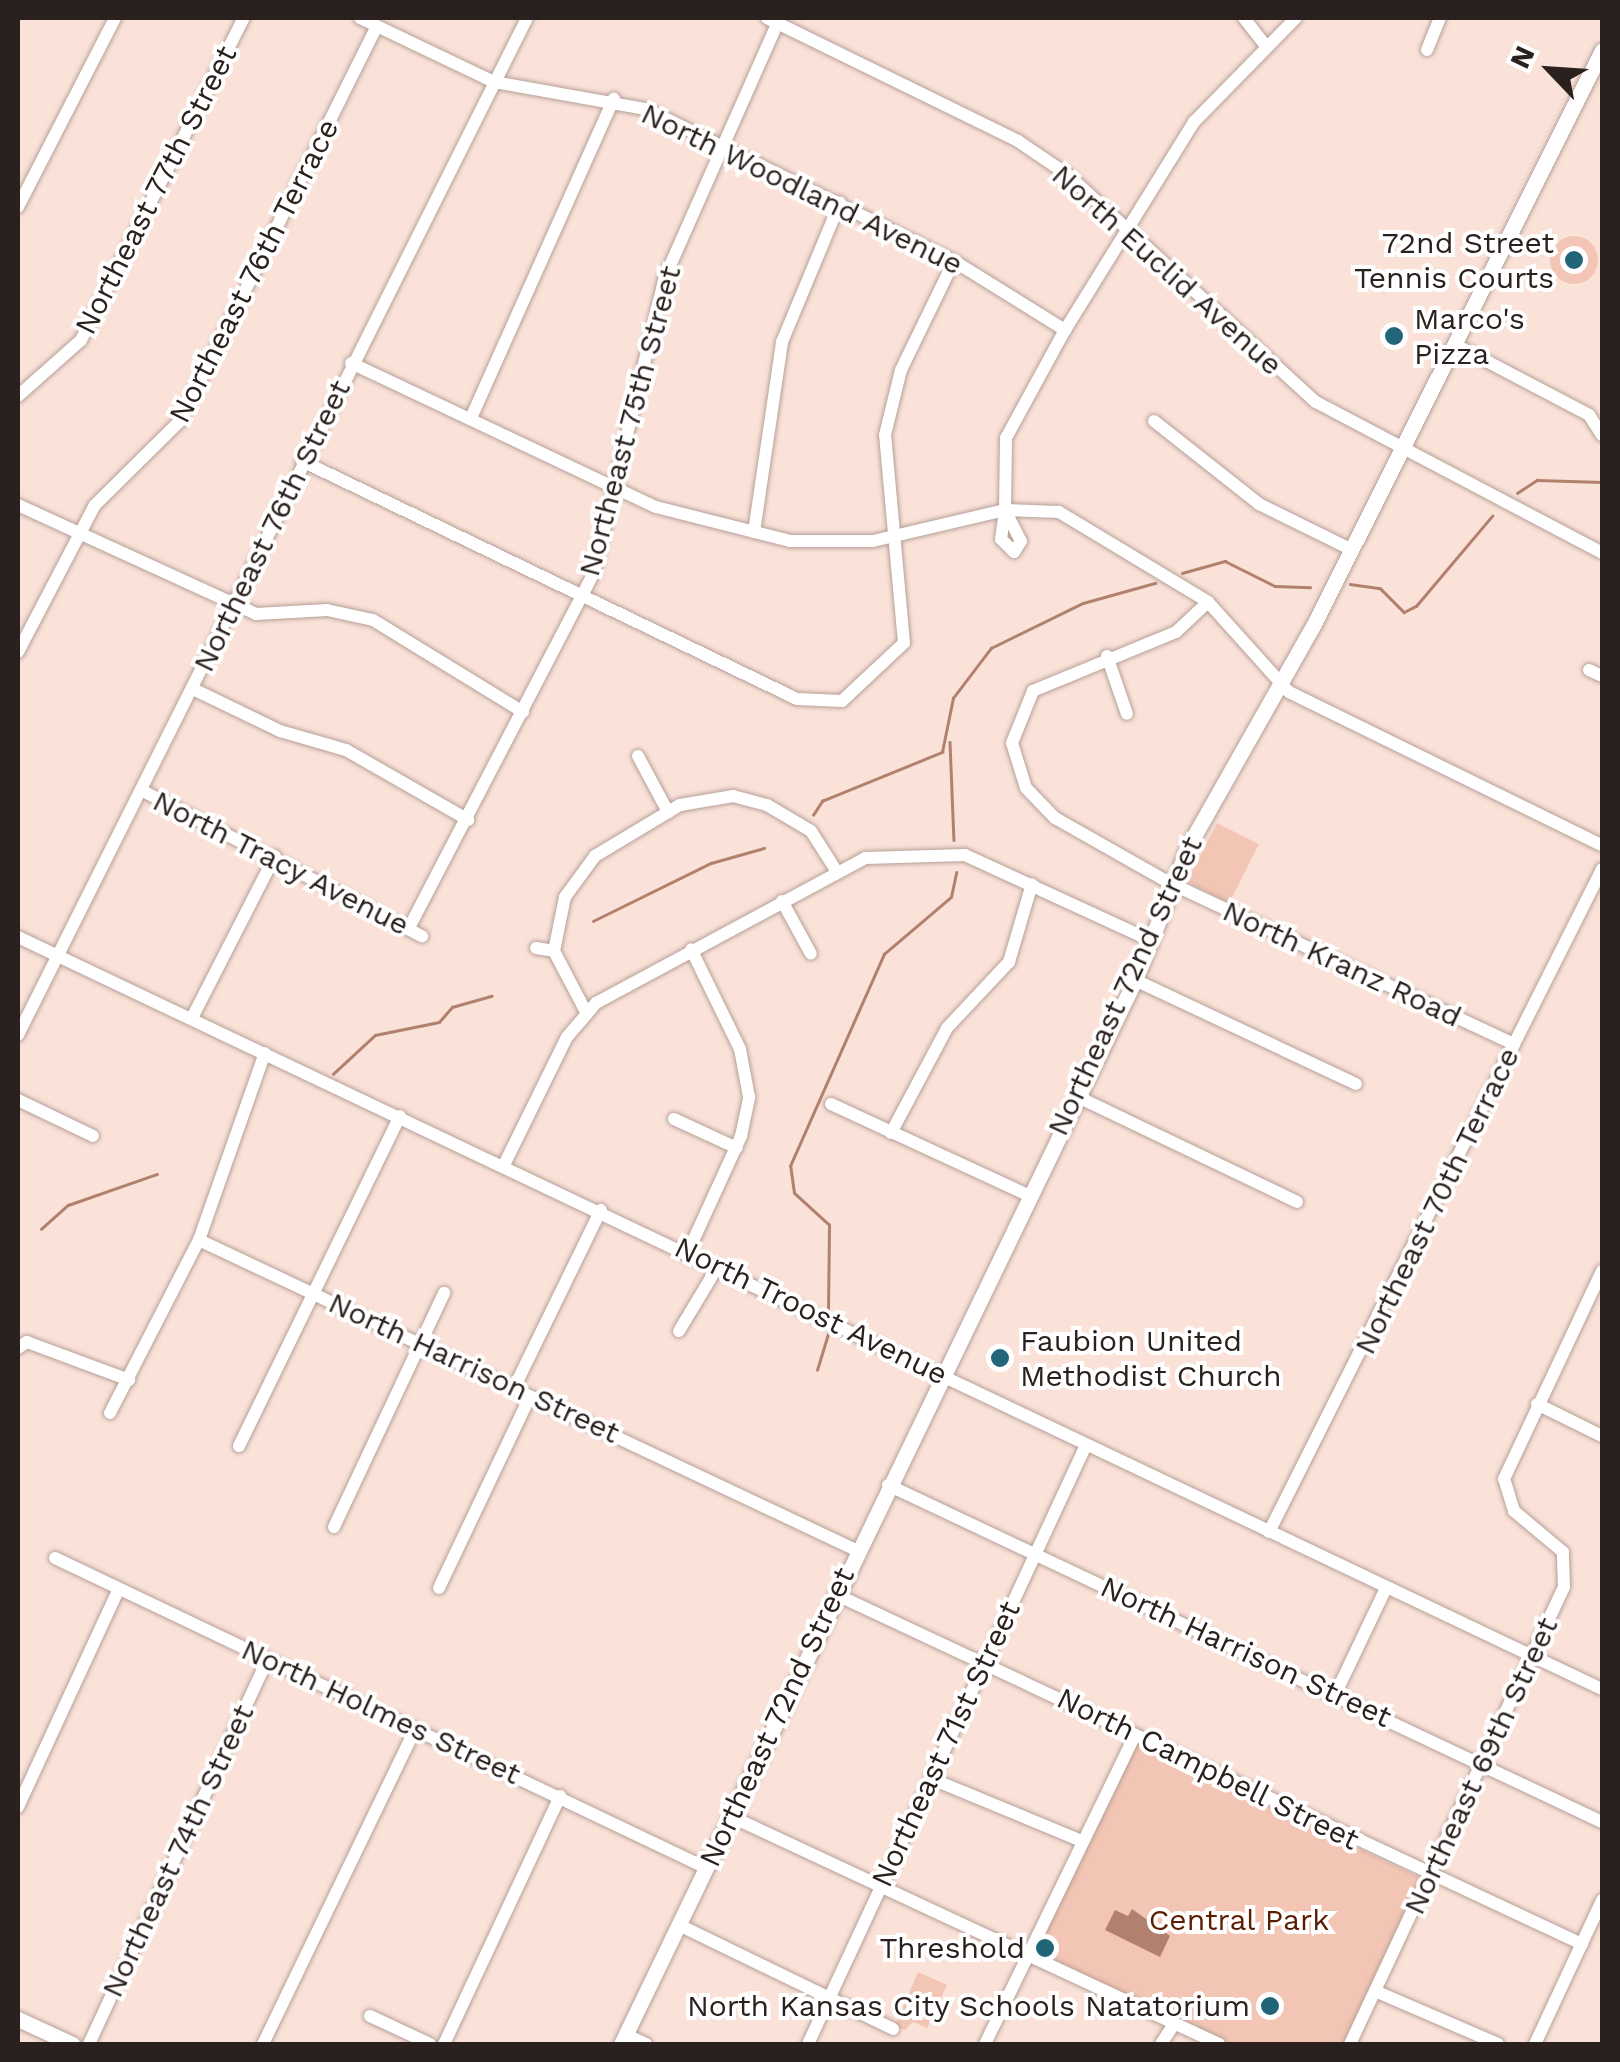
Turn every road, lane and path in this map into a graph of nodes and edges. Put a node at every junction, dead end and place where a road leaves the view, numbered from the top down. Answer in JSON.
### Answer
{"nodes":[{"id":1,"x":115,"y":18,"type":"edge"},
{"id":2,"x":244,"y":18,"type":"edge"},
{"id":3,"x":360,"y":18,"type":"edge"},
{"id":4,"x":527,"y":18,"type":"edge"},
{"id":5,"x":1244,"y":18,"type":"edge"},
{"id":6,"x":1296,"y":18,"type":"edge"},
{"id":7,"x":1440,"y":18,"type":"edge"},
{"id":8,"x":775,"y":19,"type":"edge"},
{"id":9,"x":377,"y":26,"type":"junction"},
{"id":10,"x":1266,"y":46,"type":"junction"},
{"id":11,"x":1427,"y":50,"type":"dead end"},
{"id":12,"x":1602,"y":50,"type":"edge"},
{"id":13,"x":494,"y":82,"type":"junction"},
{"id":14,"x":614,"y":99,"type":"junction"},
{"id":15,"x":722,"y":146,"type":"junction"},
{"id":16,"x":840,"y":204,"type":"junction"},
{"id":17,"x":18,"y":207,"type":"edge"},
{"id":18,"x":1130,"y":230,"type":"junction"},
{"id":19,"x":954,"y":261,"type":"junction"},
{"id":20,"x":1065,"y":330,"type":"junction"},
{"id":21,"x":1454,"y":344,"type":"junction"},
{"id":22,"x":351,"y":362,"type":"junction"},
{"id":23,"x":18,"y":396,"type":"edge"},
{"id":24,"x":470,"y":418,"type":"junction"},
{"id":25,"x":1154,"y":421,"type":"dead end"},
{"id":26,"x":1602,"y":435,"type":"edge"},
{"id":27,"x":1399,"y":452,"type":"junction"},
{"id":28,"x":302,"y":462,"type":"junction"},
{"id":29,"x":608,"y":484,"type":"junction"},
{"id":30,"x":18,"y":505,"type":"edge"},
{"id":31,"x":1005,"y":510,"type":"junction"},
{"id":32,"x":754,"y":532,"type":"junction"},
{"id":33,"x":79,"y":534,"type":"junction"},
{"id":34,"x":892,"y":538,"type":"junction"},
{"id":35,"x":1352,"y":550,"type":"junction"},
{"id":36,"x":1602,"y":554,"type":"edge"},
{"id":37,"x":583,"y":596,"type":"junction"},
{"id":38,"x":1208,"y":602,"type":"junction"},
{"id":39,"x":234,"y":604,"type":"junction"},
{"id":40,"x":18,"y":652,"type":"edge"},
{"id":41,"x":1107,"y":656,"type":"junction"},
{"id":42,"x":1283,"y":684,"type":"junction"},
{"id":43,"x":192,"y":689,"type":"junction"},
{"id":44,"x":522,"y":712,"type":"junction"},
{"id":45,"x":1127,"y":714,"type":"dead end"},
{"id":46,"x":638,"y":756,"type":"dead end"},
{"id":47,"x":141,"y":790,"type":"junction"},
{"id":48,"x":668,"y":812,"type":"junction"},
{"id":49,"x":468,"y":820,"type":"junction"},
{"id":50,"x":1602,"y":844,"type":"edge"},
{"id":51,"x":275,"y":856,"type":"junction"},
{"id":52,"x":1602,"y":869,"type":"edge"},
{"id":53,"x":836,"y":872,"type":"junction"},
{"id":54,"x":1032,"y":884,"type":"junction"},
{"id":55,"x":1170,"y":884,"type":"junction"},
{"id":56,"x":782,"y":901,"type":"junction"},
{"id":57,"x":411,"y":924,"type":"junction"},
{"id":58,"x":422,"y":936,"type":"dead end"},
{"id":59,"x":18,"y":937,"type":"edge"},
{"id":60,"x":1150,"y":940,"type":"junction"},
{"id":61,"x":536,"y":948,"type":"dead end"},
{"id":62,"x":692,"y":949,"type":"junction"},
{"id":63,"x":554,"y":951,"type":"junction"},
{"id":64,"x":811,"y":954,"type":"dead end"},
{"id":65,"x":55,"y":955,"type":"junction"},
{"id":66,"x":1135,"y":980,"type":"junction"},
{"id":67,"x":586,"y":1012,"type":"junction"},
{"id":68,"x":192,"y":1018,"type":"junction"},
{"id":69,"x":18,"y":1035,"type":"edge"},
{"id":70,"x":1514,"y":1044,"type":"junction"},
{"id":71,"x":265,"y":1053,"type":"junction"},
{"id":72,"x":1356,"y":1084,"type":"dead end"},
{"id":73,"x":1076,"y":1096,"type":"junction"},
{"id":74,"x":18,"y":1100,"type":"edge"},
{"id":75,"x":830,"y":1104,"type":"dead end"},
{"id":76,"x":400,"y":1116,"type":"junction"},
{"id":77,"x":674,"y":1118,"type":"dead end"},
{"id":78,"x":891,"y":1132,"type":"junction"},
{"id":79,"x":94,"y":1136,"type":"dead end"},
{"id":80,"x":736,"y":1148,"type":"junction"},
{"id":81,"x":504,"y":1165,"type":"junction"},
{"id":82,"x":1028,"y":1196,"type":"junction"},
{"id":83,"x":1297,"y":1202,"type":"dead end"},
{"id":84,"x":601,"y":1210,"type":"junction"},
{"id":85,"x":199,"y":1240,"type":"junction"},
{"id":86,"x":688,"y":1252,"type":"junction"},
{"id":87,"x":718,"y":1266,"type":"junction"},
{"id":88,"x":1602,"y":1271,"type":"edge"},
{"id":89,"x":310,"y":1292,"type":"junction"},
{"id":90,"x":444,"y":1293,"type":"dead end"},
{"id":91,"x":679,"y":1332,"type":"dead end"},
{"id":92,"x":420,"y":1344,"type":"junction"},
{"id":93,"x":18,"y":1348,"type":"edge"},
{"id":94,"x":940,"y":1374,"type":"junction"},
{"id":95,"x":129,"y":1380,"type":"junction"},
{"id":96,"x":515,"y":1386,"type":"junction"},
{"id":97,"x":530,"y":1396,"type":"junction"},
{"id":98,"x":1537,"y":1404,"type":"junction"},
{"id":99,"x":110,"y":1414,"type":"dead end"},
{"id":100,"x":1602,"y":1436,"type":"edge"},
{"id":101,"x":1086,"y":1444,"type":"junction"},
{"id":102,"x":239,"y":1446,"type":"dead end"},
{"id":103,"x":888,"y":1485,"type":"junction"},
{"id":104,"x":334,"y":1527,"type":"dead end"},
{"id":105,"x":1270,"y":1532,"type":"junction"},
{"id":106,"x":856,"y":1550,"type":"junction"},
{"id":107,"x":1036,"y":1553,"type":"junction"},
{"id":108,"x":54,"y":1558,"type":"dead end"},
{"id":109,"x":439,"y":1588,"type":"dead end"},
{"id":110,"x":1386,"y":1588,"type":"junction"},
{"id":111,"x":118,"y":1592,"type":"junction"},
{"id":112,"x":834,"y":1594,"type":"junction"},
{"id":113,"x":1533,"y":1656,"type":"junction"},
{"id":114,"x":268,"y":1658,"type":"junction"},
{"id":115,"x":986,"y":1662,"type":"junction"},
{"id":116,"x":1602,"y":1689,"type":"edge"},
{"id":117,"x":1335,"y":1695,"type":"junction"},
{"id":118,"x":415,"y":1728,"type":"junction"},
{"id":119,"x":1134,"y":1735,"type":"junction"},
{"id":120,"x":1482,"y":1764,"type":"junction"},
{"id":121,"x":932,"y":1779,"type":"junction"},
{"id":122,"x":560,"y":1796,"type":"junction"},
{"id":123,"x":18,"y":1807,"type":"edge"},
{"id":124,"x":730,"y":1816,"type":"junction"},
{"id":125,"x":1602,"y":1822,"type":"edge"},
{"id":126,"x":1082,"y":1841,"type":"junction"},
{"id":127,"x":706,"y":1868,"type":"junction"},
{"id":128,"x":1430,"y":1876,"type":"junction"},
{"id":129,"x":880,"y":1885,"type":"junction"},
{"id":130,"x":1602,"y":1900,"type":"edge"},
{"id":131,"x":678,"y":1925,"type":"junction"},
{"id":132,"x":1582,"y":1944,"type":"junction"},
{"id":133,"x":1028,"y":1954,"type":"junction"},
{"id":134,"x":1375,"y":1990,"type":"junction"},
{"id":135,"x":830,"y":1997,"type":"junction"},
{"id":136,"x":370,"y":2016,"type":"dead end"},
{"id":137,"x":18,"y":2019,"type":"edge"},
{"id":138,"x":1177,"y":2026,"type":"junction"},
{"id":139,"x":893,"y":2029,"type":"dead end"},
{"id":140,"x":623,"y":2040,"type":"edge"},
{"id":141,"x":72,"y":2044,"type":"edge"},
{"id":142,"x":88,"y":2044,"type":"edge"},
{"id":143,"x":263,"y":2044,"type":"edge"},
{"id":144,"x":430,"y":2044,"type":"edge"},
{"id":145,"x":444,"y":2044,"type":"edge"},
{"id":146,"x":646,"y":2044,"type":"edge"},
{"id":147,"x":808,"y":2044,"type":"edge"},
{"id":148,"x":986,"y":2044,"type":"edge"},
{"id":149,"x":1161,"y":2044,"type":"edge"},
{"id":150,"x":1176,"y":2044,"type":"edge"},
{"id":151,"x":1219,"y":2044,"type":"edge"},
{"id":152,"x":1350,"y":2044,"type":"edge"},
{"id":153,"x":1498,"y":2044,"type":"edge"},
{"id":154,"x":1535,"y":2044,"type":"edge"}],
"edges":[{"from":1,"to":17,"type":"street"},
{"from":2,"to":23,"type":"street","name":"Northeast 77th Street"},
{"from":3,"to":9,"type":"street","name":"North Woodland Avenue"},
{"from":4,"to":13,"type":"street","name":"Northeast 76th Street"},
{"from":5,"to":10,"type":"street"},
{"from":6,"to":10,"type":"street"},
{"from":7,"to":11,"type":"street"},
{"from":8,"to":15,"type":"street","name":"Northeast 75th Street"},
{"from":8,"to":18,"type":"street","name":"North Euclid Avenue"},
{"from":9,"to":13,"type":"street","name":"North Woodland Avenue"},
{"from":9,"to":33,"type":"street","name":"Northeast 76th Terrace"},
{"from":10,"to":18,"type":"street"},
{"from":12,"to":21,"type":"main road","name":"Northeast 72nd Street"},
{"from":13,"to":14,"type":"street","name":"North Woodland Avenue"},
{"from":13,"to":22,"type":"street","name":"Northeast 76th Street"},
{"from":14,"to":15,"type":"street","name":"North Woodland Avenue"},
{"from":14,"to":24,"type":"street"},
{"from":15,"to":16,"type":"street","name":"North Woodland Avenue"},
{"from":15,"to":29,"type":"street","name":"Northeast 75th Street"},
{"from":16,"to":19,"type":"street","name":"North Woodland Avenue"},
{"from":16,"to":32,"type":"street"},
{"from":18,"to":20,"type":"street"},
{"from":18,"to":27,"type":"street","name":"North Euclid Avenue"},
{"from":19,"to":20,"type":"street","name":"North Woodland Avenue"},
{"from":19,"to":34,"type":"street"},
{"from":20,"to":31,"type":"street"},
{"from":21,"to":26,"type":"street"},
{"from":21,"to":27,"type":"main road","name":"Northeast 72nd Street"},
{"from":22,"to":24,"type":"street"},
{"from":22,"to":28,"type":"street","name":"Northeast 76th Street"},
{"from":24,"to":29,"type":"street"},
{"from":25,"to":35,"type":"street"},
{"from":27,"to":35,"type":"main road","name":"Northeast 72nd Street"},
{"from":27,"to":36,"type":"street"},
{"from":28,"to":37,"type":"street"},
{"from":28,"to":39,"type":"street","name":"Northeast 76th Street"},
{"from":29,"to":32,"type":"street"},
{"from":29,"to":37,"type":"street","name":"Northeast 75th Street"},
{"from":30,"to":33,"type":"street"},
{"from":31,"to":34,"type":"street"},
{"from":31,"to":38,"type":"street"},
{"from":32,"to":34,"type":"street"},
{"from":33,"to":39,"type":"street"},
{"from":33,"to":40,"type":"street","name":"Northeast 76th Terrace"},
{"from":34,"to":37,"type":"street"},
{"from":35,"to":42,"type":"main road","name":"Northeast 72nd Street"},
{"from":37,"to":44,"type":"street","name":"Northeast 75th Street"},
{"from":38,"to":41,"type":"street","name":"North Kranz Road"},
{"from":38,"to":42,"type":"street"},
{"from":39,"to":43,"type":"street","name":"Northeast 76th Street"},
{"from":39,"to":44,"type":"street"},
{"from":41,"to":45,"type":"street"},
{"from":41,"to":55,"type":"street","name":"North Kranz Road"},
{"from":42,"to":50,"type":"street"},
{"from":42,"to":55,"type":"main road","name":"Northeast 72nd Street"},
{"from":43,"to":47,"type":"street","name":"Northeast 76th Street"},
{"from":43,"to":49,"type":"street"},
{"from":44,"to":49,"type":"street","name":"Northeast 75th Street"},
{"from":46,"to":48,"type":"street"},
{"from":47,"to":51,"type":"street","name":"North Tracy Avenue"},
{"from":47,"to":65,"type":"street","name":"Northeast 76th Street"},
{"from":48,"to":53,"type":"street"},
{"from":48,"to":63,"type":"street"},
{"from":49,"to":57,"type":"street","name":"Northeast 75th Street"},
{"from":51,"to":57,"type":"street","name":"North Tracy Avenue"},
{"from":51,"to":68,"type":"street"},
{"from":52,"to":70,"type":"street","name":"Northeast 70th Terrace"},
{"from":53,"to":54,"type":"street"},
{"from":53,"to":56,"type":"street"},
{"from":54,"to":60,"type":"street"},
{"from":54,"to":78,"type":"street"},
{"from":55,"to":60,"type":"main road","name":"Northeast 72nd Street"},
{"from":55,"to":70,"type":"street","name":"North Kranz Road"},
{"from":56,"to":62,"type":"street"},
{"from":56,"to":64,"type":"street"},
{"from":57,"to":58,"type":"street","name":"North Tracy Avenue"},
{"from":59,"to":65,"type":"street","name":"North Troost Avenue"},
{"from":60,"to":66,"type":"main road","name":"Northeast 72nd Street"},
{"from":61,"to":63,"type":"street"},
{"from":62,"to":67,"type":"street"},
{"from":62,"to":80,"type":"street"},
{"from":63,"to":67,"type":"street"},
{"from":65,"to":68,"type":"street","name":"North Troost Avenue"},
{"from":65,"to":69,"type":"street","name":"Northeast 76th Street"},
{"from":66,"to":72,"type":"street"},
{"from":66,"to":73,"type":"main road","name":"Northeast 72nd Street"},
{"from":67,"to":81,"type":"street"},
{"from":68,"to":71,"type":"street","name":"North Troost Avenue"},
{"from":70,"to":105,"type":"street","name":"Northeast 70th Terrace"},
{"from":71,"to":76,"type":"street","name":"North Troost Avenue"},
{"from":71,"to":85,"type":"street"},
{"from":73,"to":82,"type":"main road","name":"Northeast 72nd Street"},
{"from":73,"to":83,"type":"street"},
{"from":74,"to":79,"type":"street"},
{"from":75,"to":78,"type":"street"},
{"from":76,"to":81,"type":"street","name":"North Troost Avenue"},
{"from":76,"to":89,"type":"street"},
{"from":77,"to":80,"type":"street"},
{"from":78,"to":82,"type":"street"},
{"from":80,"to":86,"type":"street"},
{"from":81,"to":84,"type":"street","name":"North Troost Avenue"},
{"from":82,"to":94,"type":"main road","name":"Northeast 72nd Street"},
{"from":84,"to":86,"type":"street","name":"North Troost Avenue"},
{"from":84,"to":96,"type":"street"},
{"from":85,"to":89,"type":"street","name":"North Harrison Street"},
{"from":85,"to":95,"type":"street"},
{"from":86,"to":87,"type":"street","name":"North Troost Avenue"},
{"from":87,"to":91,"type":"street"},
{"from":87,"to":94,"type":"street","name":"North Troost Avenue"},
{"from":88,"to":98,"type":"street"},
{"from":89,"to":92,"type":"street","name":"North Harrison Street"},
{"from":89,"to":102,"type":"street"},
{"from":90,"to":92,"type":"street"},
{"from":92,"to":96,"type":"street","name":"North Harrison Street"},
{"from":92,"to":104,"type":"street"},
{"from":93,"to":95,"type":"street"},
{"from":94,"to":101,"type":"street","name":"North Troost Avenue"},
{"from":94,"to":103,"type":"main road","name":"Northeast 72nd Street"},
{"from":95,"to":99,"type":"street"},
{"from":96,"to":97,"type":"street","name":"North Harrison Street"},
{"from":97,"to":106,"type":"street","name":"North Harrison Street"},
{"from":97,"to":109,"type":"street"},
{"from":98,"to":100,"type":"street"},
{"from":98,"to":113,"type":"street","name":"Northeast 69th Street"},
{"from":101,"to":105,"type":"street","name":"North Troost Avenue"},
{"from":101,"to":107,"type":"street","name":"Northeast 71st Street"},
{"from":103,"to":106,"type":"main road","name":"Northeast 72nd Street"},
{"from":103,"to":107,"type":"street","name":"North Harrison Street"},
{"from":105,"to":110,"type":"street","name":"North Troost Avenue"},
{"from":106,"to":112,"type":"main road","name":"Northeast 72nd Street"},
{"from":107,"to":115,"type":"street","name":"Northeast 71st Street"},
{"from":107,"to":117,"type":"street","name":"North Harrison Street"},
{"from":108,"to":111,"type":"street","name":"North Holmes Street"},
{"from":110,"to":113,"type":"street","name":"North Troost Avenue"},
{"from":110,"to":117,"type":"street"},
{"from":111,"to":114,"type":"street","name":"North Holmes Street"},
{"from":111,"to":123,"type":"street"},
{"from":112,"to":115,"type":"street","name":"North Campbell Street"},
{"from":112,"to":124,"type":"main road","name":"Northeast 72nd Street"},
{"from":113,"to":116,"type":"street","name":"North Troost Avenue"},
{"from":113,"to":120,"type":"street","name":"Northeast 69th Street"},
{"from":114,"to":118,"type":"street","name":"North Holmes Street"},
{"from":114,"to":142,"type":"street","name":"Northeast 74th Street"},
{"from":115,"to":119,"type":"street","name":"North Campbell Street"},
{"from":115,"to":121,"type":"street","name":"Northeast 71st Street"},
{"from":117,"to":120,"type":"street","name":"North Harrison Street"},
{"from":118,"to":122,"type":"street","name":"North Holmes Street"},
{"from":118,"to":143,"type":"street"},
{"from":119,"to":126,"type":"street"},
{"from":119,"to":128,"type":"street","name":"North Campbell Street"},
{"from":120,"to":125,"type":"street","name":"North Harrison Street"},
{"from":120,"to":128,"type":"street","name":"Northeast 69th Street"},
{"from":121,"to":126,"type":"street"},
{"from":121,"to":129,"type":"street","name":"Northeast 71st Street"},
{"from":122,"to":127,"type":"street","name":"North Holmes Street"},
{"from":122,"to":145,"type":"street"},
{"from":124,"to":127,"type":"main road","name":"Northeast 72nd Street"},
{"from":124,"to":129,"type":"street"},
{"from":126,"to":133,"type":"street"},
{"from":127,"to":131,"type":"main road","name":"Northeast 72nd Street"},
{"from":128,"to":132,"type":"street","name":"North Campbell Street"},
{"from":128,"to":134,"type":"street","name":"Northeast 69th Street"},
{"from":129,"to":133,"type":"street"},
{"from":129,"to":135,"type":"street","name":"Northeast 71st Street"},
{"from":130,"to":132,"type":"street"},
{"from":131,"to":135,"type":"street"},
{"from":131,"to":140,"type":"main road","name":"Northeast 72nd Street"},
{"from":132,"to":154,"type":"street"},
{"from":133,"to":138,"type":"street"},
{"from":133,"to":148,"type":"street"},
{"from":134,"to":152,"type":"street","name":"Northeast 69th Street"},
{"from":134,"to":153,"type":"street"},
{"from":135,"to":139,"type":"street"},
{"from":135,"to":147,"type":"street","name":"Northeast 71st Street"},
{"from":136,"to":144,"type":"street"},
{"from":137,"to":141,"type":"main road"},
{"from":138,"to":149,"type":"street"},
{"from":138,"to":150,"type":"street"},
{"from":138,"to":151,"type":"street"},
{"from":140,"to":146,"type":"street"}]}
